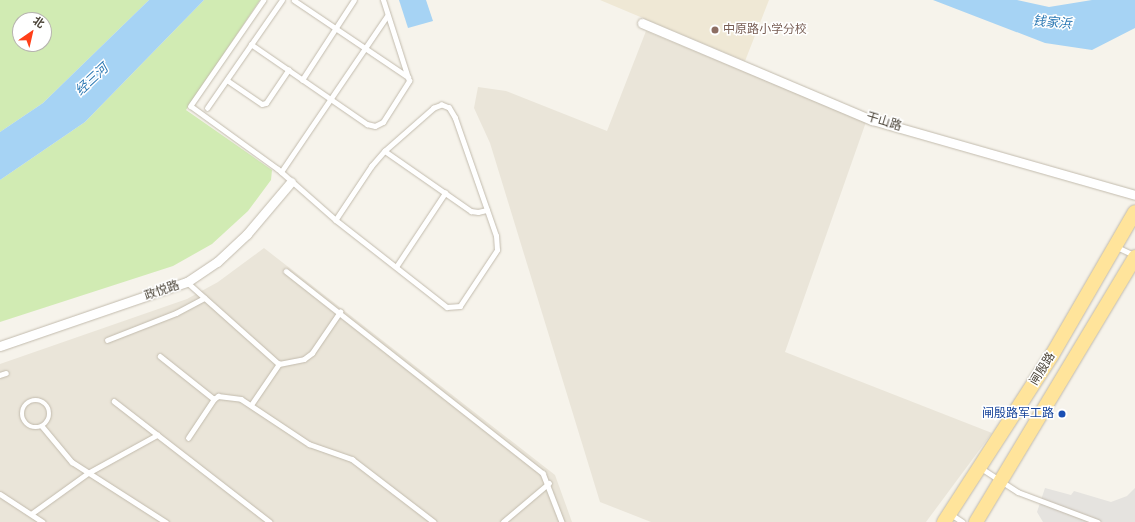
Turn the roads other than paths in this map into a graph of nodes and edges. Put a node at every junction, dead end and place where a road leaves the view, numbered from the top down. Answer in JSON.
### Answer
{"nodes":[{"id":1,"x":264,"y":0,"type":"edge"},
{"id":2,"x":282,"y":0,"type":"edge"},
{"id":3,"x":294,"y":0,"type":"edge"},
{"id":4,"x":354,"y":0,"type":"edge"},
{"id":5,"x":383,"y":0,"type":"edge"},
{"id":6,"x":387,"y":16,"type":"junction"},
{"id":7,"x":642,"y":23,"type":"dead end"},
{"id":8,"x":336,"y":29,"type":"junction"},
{"id":9,"x":251,"y":44,"type":"junction"},
{"id":10,"x":365,"y":49,"type":"junction"},
{"id":11,"x":288,"y":70,"type":"junction"},
{"id":12,"x":408,"y":77,"type":"junction"},
{"id":13,"x":227,"y":80,"type":"junction"},
{"id":14,"x":302,"y":80,"type":"junction"},
{"id":15,"x":329,"y":99,"type":"junction"},
{"id":16,"x":207,"y":108,"type":"dead end"},
{"id":17,"x":385,"y":151,"type":"junction"},
{"id":18,"x":281,"y":172,"type":"junction"},
{"id":19,"x":291,"y":182,"type":"junction"},
{"id":20,"x":445,"y":193,"type":"junction"},
{"id":21,"x":1135,"y":195,"type":"edge"},
{"id":22,"x":487,"y":210,"type":"junction"},
{"id":23,"x":1135,"y":212,"type":"edge"},
{"id":24,"x":336,"y":220,"type":"junction"},
{"id":25,"x":1116,"y":246,"type":"junction"},
{"id":26,"x":1135,"y":256,"type":"edge"},
{"id":27,"x":396,"y":267,"type":"junction"},
{"id":28,"x":286,"y":271,"type":"dead end"},
{"id":29,"x":187,"y":282,"type":"junction"},
{"id":30,"x":204,"y":298,"type":"junction"},
{"id":31,"x":340,"y":312,"type":"junction"},
{"id":32,"x":106,"y":340,"type":"dead end"},
{"id":33,"x":0,"y":346,"type":"edge"},
{"id":34,"x":160,"y":356,"type":"dead end"},
{"id":35,"x":279,"y":364,"type":"junction"},
{"id":36,"x":6,"y":373,"type":"dead end"},
{"id":37,"x":0,"y":375,"type":"edge"},
{"id":38,"x":214,"y":399,"type":"junction"},
{"id":39,"x":114,"y":401,"type":"dead end"},
{"id":40,"x":251,"y":404,"type":"junction"},
{"id":41,"x":42,"y":426,"type":"junction"},
{"id":42,"x":157,"y":435,"type":"junction"},
{"id":43,"x":188,"y":438,"type":"dead end"},
{"id":44,"x":981,"y":468,"type":"junction"},
{"id":45,"x":88,"y":473,"type":"junction"},
{"id":46,"x":1001,"y":482,"type":"junction"},
{"id":47,"x":549,"y":483,"type":"junction"},
{"id":48,"x":0,"y":494,"type":"edge"},
{"id":49,"x":31,"y":514,"type":"junction"},
{"id":50,"x":947,"y":518,"type":"edge"},
{"id":51,"x":43,"y":522,"type":"edge"},
{"id":52,"x":166,"y":522,"type":"edge"},
{"id":53,"x":270,"y":522,"type":"edge"},
{"id":54,"x":434,"y":522,"type":"edge"},
{"id":55,"x":503,"y":522,"type":"edge"},
{"id":56,"x":562,"y":522,"type":"edge"},
{"id":57,"x":963,"y":522,"type":"edge"},
{"id":58,"x":976,"y":522,"type":"edge"},
{"id":59,"x":1098,"y":522,"type":"edge"}],
"edges":[{"from":1,"to":18,"type":"lane"},
{"from":2,"to":9,"type":"lane"},
{"from":3,"to":8,"type":"lane"},
{"from":4,"to":8,"type":"lane"},
{"from":5,"to":6,"type":"lane"},
{"from":6,"to":10,"type":"lane"},
{"from":6,"to":12,"type":"lane"},
{"from":7,"to":21,"type":"street","name":"干山路"},
{"from":8,"to":10,"type":"lane"},
{"from":8,"to":14,"type":"lane"},
{"from":9,"to":11,"type":"lane"},
{"from":9,"to":13,"type":"lane"},
{"from":10,"to":12,"type":"lane"},
{"from":10,"to":15,"type":"lane"},
{"from":11,"to":13,"type":"lane"},
{"from":11,"to":14,"type":"lane"},
{"from":12,"to":15,"type":"lane"},
{"from":13,"to":16,"type":"lane"},
{"from":14,"to":15,"type":"lane"},
{"from":15,"to":18,"type":"lane"},
{"from":17,"to":20,"type":"lane"},
{"from":17,"to":22,"type":"lane"},
{"from":17,"to":24,"type":"lane"},
{"from":18,"to":19,"type":"lane"},
{"from":19,"to":24,"type":"lane"},
{"from":19,"to":29,"type":"street","name":"政悦路"},
{"from":20,"to":22,"type":"lane"},
{"from":20,"to":27,"type":"lane"},
{"from":22,"to":27,"type":"lane"},
{"from":23,"to":25,"type":"main road","name":"闸殷路"},
{"from":24,"to":27,"type":"lane"},
{"from":25,"to":26,"type":"lane"},
{"from":25,"to":44,"type":"main road","name":"闸殷路"},
{"from":26,"to":46,"type":"main road","name":"闸殷路"},
{"from":28,"to":31,"type":"lane"},
{"from":29,"to":30,"type":"lane"},
{"from":29,"to":33,"type":"street","name":"政悦路"},
{"from":30,"to":32,"type":"lane"},
{"from":30,"to":35,"type":"lane"},
{"from":31,"to":35,"type":"lane"},
{"from":31,"to":47,"type":"lane"},
{"from":34,"to":38,"type":"lane"},
{"from":35,"to":40,"type":"lane"},
{"from":36,"to":37,"type":"lane"},
{"from":38,"to":40,"type":"lane"},
{"from":38,"to":43,"type":"lane"},
{"from":39,"to":42,"type":"lane"},
{"from":40,"to":54,"type":"lane"},
{"from":41,"to":41,"type":"lane"},
{"from":41,"to":45,"type":"lane"},
{"from":42,"to":45,"type":"lane"},
{"from":42,"to":53,"type":"lane"},
{"from":44,"to":46,"type":"lane"},
{"from":44,"to":50,"type":"main road","name":"闸殷路"},
{"from":45,"to":49,"type":"lane"},
{"from":45,"to":52,"type":"lane"},
{"from":46,"to":58,"type":"main road","name":"闸殷路"},
{"from":46,"to":59,"type":"lane"},
{"from":47,"to":55,"type":"lane"},
{"from":47,"to":56,"type":"lane"},
{"from":48,"to":49,"type":"lane"},
{"from":49,"to":51,"type":"lane"},
{"from":50,"to":57,"type":"lane"}]}
